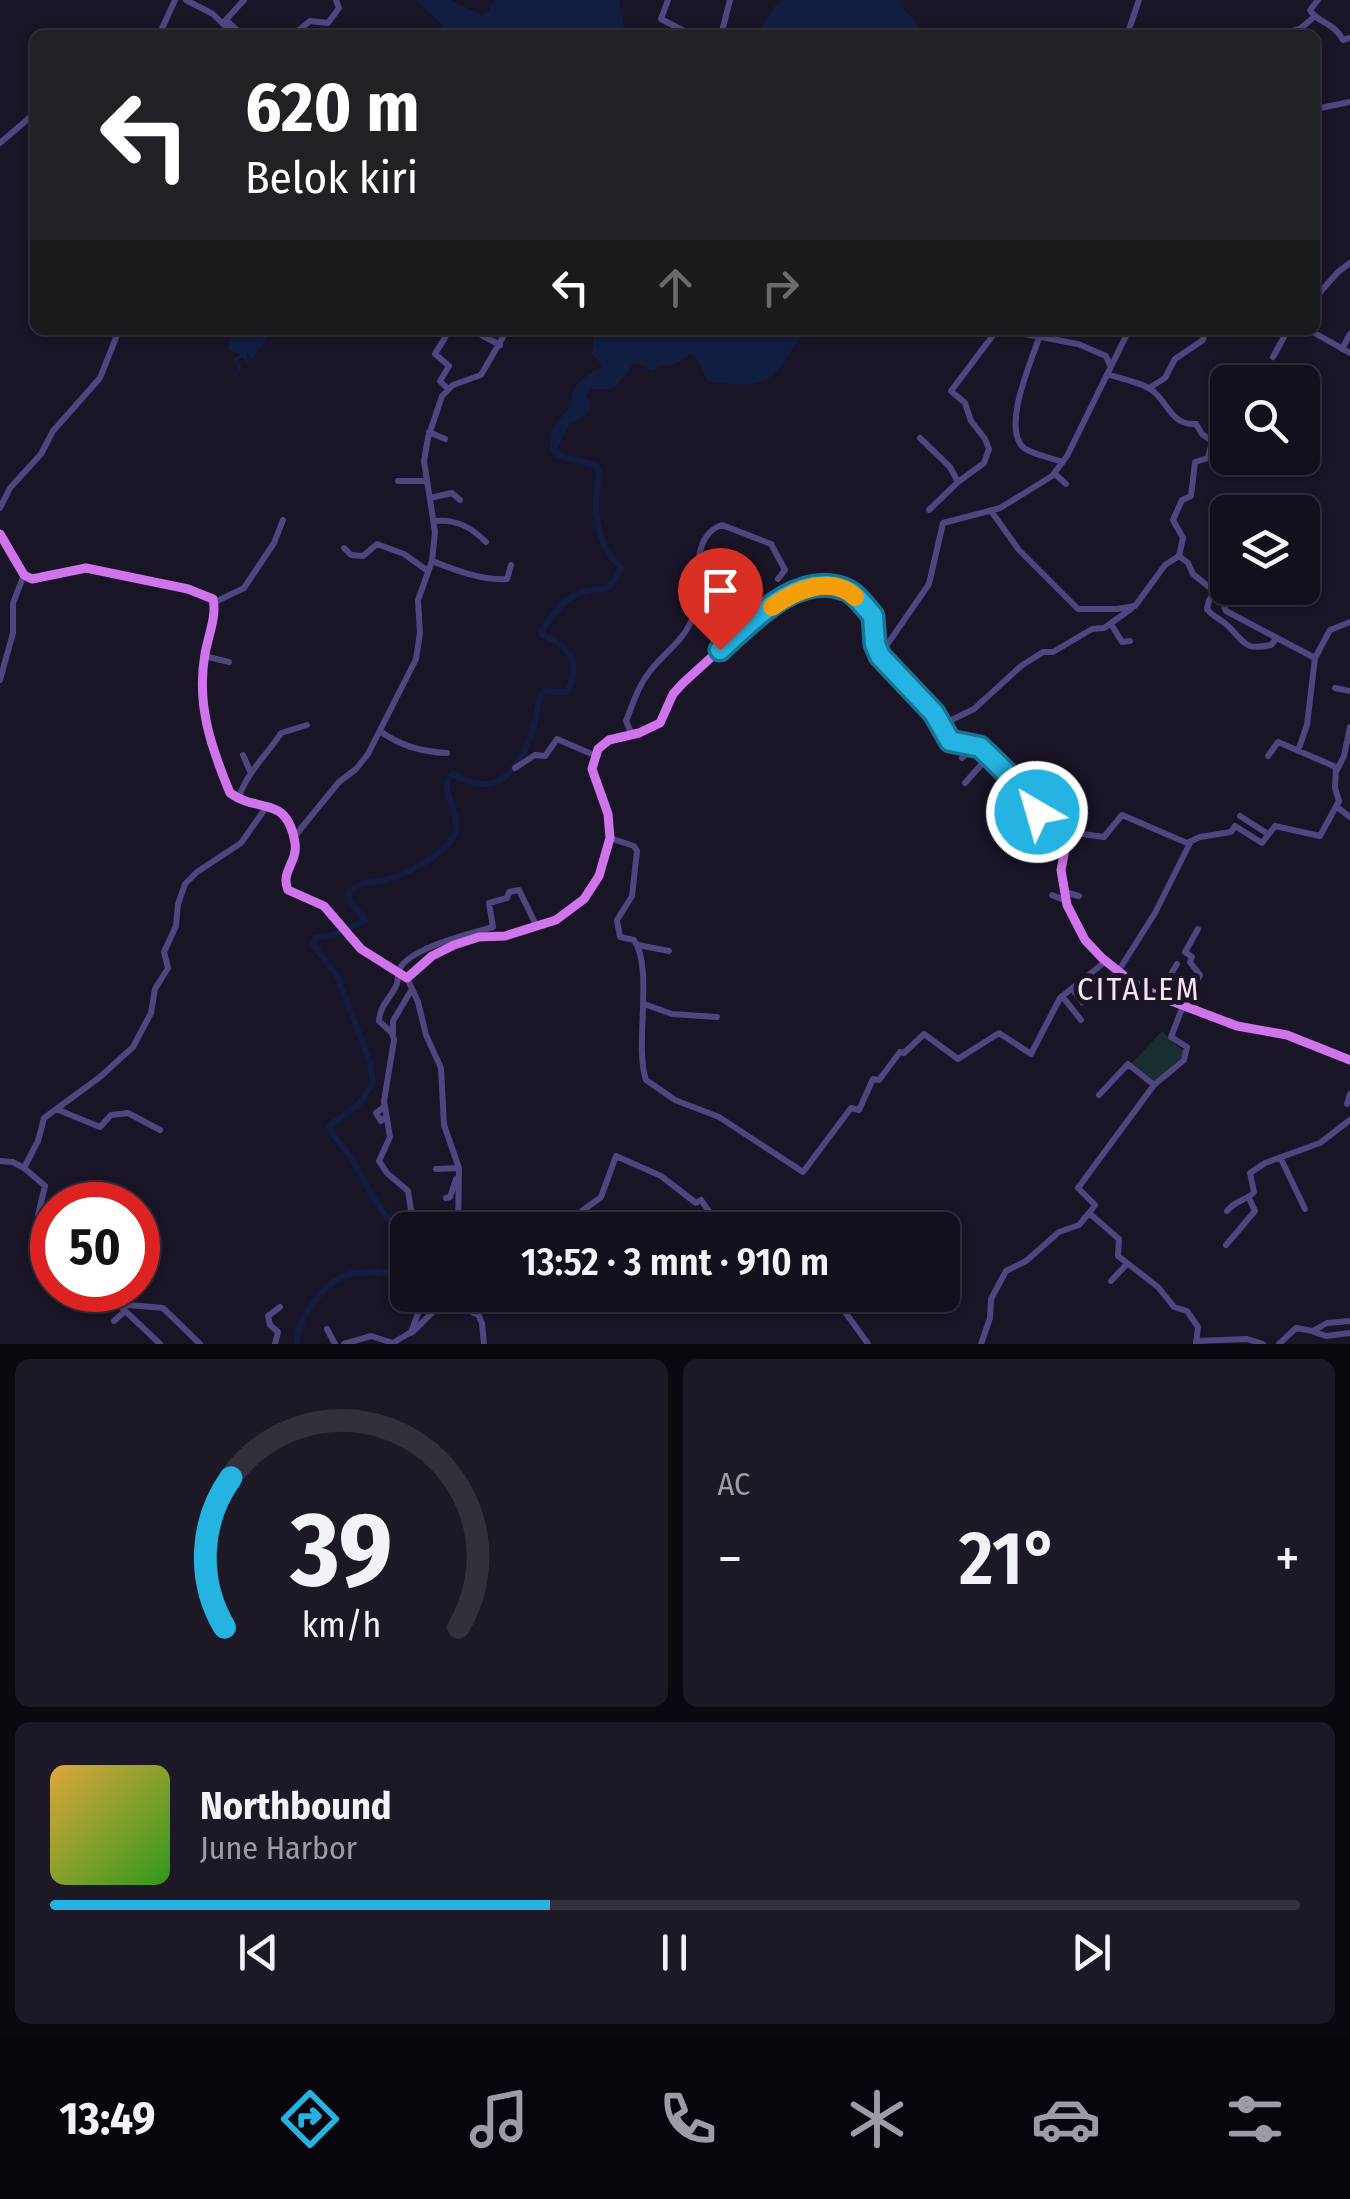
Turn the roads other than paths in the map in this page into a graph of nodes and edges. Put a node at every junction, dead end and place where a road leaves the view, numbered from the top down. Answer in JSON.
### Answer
{"nodes":[{"id":1,"x":175,"y":0,"type":"edge"},
{"id":2,"x":186,"y":0,"type":"edge"},
{"id":3,"x":244,"y":0,"type":"edge"},
{"id":4,"x":336,"y":0,"type":"edge"},
{"id":5,"x":668,"y":0,"type":"edge"},
{"id":6,"x":730,"y":0,"type":"edge"},
{"id":7,"x":1140,"y":0,"type":"edge"},
{"id":8,"x":1318,"y":0,"type":"edge"},
{"id":9,"x":1314,"y":17,"type":"junction"},
{"id":10,"x":224,"y":21,"type":"junction"},
{"id":11,"x":161,"y":30,"type":"edge"},
{"id":12,"x":230,"y":30,"type":"edge"},
{"id":13,"x":238,"y":30,"type":"edge"},
{"id":14,"x":300,"y":30,"type":"edge"},
{"id":15,"x":682,"y":30,"type":"edge"},
{"id":16,"x":722,"y":30,"type":"edge"},
{"id":17,"x":1129,"y":30,"type":"edge"},
{"id":18,"x":1294,"y":30,"type":"edge"},
{"id":19,"x":1350,"y":38,"type":"edge"},
{"id":20,"x":1350,"y":102,"type":"edge"},
{"id":21,"x":1320,"y":107,"type":"edge"},
{"id":22,"x":30,"y":117,"type":"edge"},
{"id":23,"x":0,"y":144,"type":"edge"},
{"id":24,"x":1350,"y":264,"type":"edge"},
{"id":25,"x":1320,"y":292,"type":"edge"},
{"id":26,"x":1350,"y":334,"type":"edge"},
{"id":27,"x":117,"y":335,"type":"edge"},
{"id":28,"x":445,"y":335,"type":"edge"},
{"id":29,"x":482,"y":335,"type":"edge"},
{"id":30,"x":504,"y":335,"type":"edge"},
{"id":31,"x":996,"y":335,"type":"edge"},
{"id":32,"x":1024,"y":335,"type":"edge"},
{"id":33,"x":1126,"y":335,"type":"edge"},
{"id":34,"x":1204,"y":335,"type":"edge"},
{"id":35,"x":1283,"y":335,"type":"edge"},
{"id":36,"x":1317,"y":335,"type":"edge"},
{"id":37,"x":1038,"y":338,"type":"junction"},
{"id":38,"x":500,"y":344,"type":"junction"},
{"id":39,"x":1346,"y":351,"type":"edge"},
{"id":40,"x":1272,"y":357,"type":"dead end"},
{"id":41,"x":1109,"y":370,"type":"junction"},
{"id":42,"x":448,"y":389,"type":"junction"},
{"id":43,"x":1148,"y":389,"type":"junction"},
{"id":44,"x":429,"y":432,"type":"junction"},
{"id":45,"x":920,"y":438,"type":"dead end"},
{"id":46,"x":445,"y":439,"type":"dead end"},
{"id":47,"x":1063,"y":462,"type":"junction"},
{"id":48,"x":1054,"y":474,"type":"junction"},
{"id":49,"x":398,"y":481,"type":"dead end"},
{"id":50,"x":427,"y":481,"type":"junction"},
{"id":51,"x":958,"y":482,"type":"junction"},
{"id":52,"x":1066,"y":484,"type":"dead end"},
{"id":53,"x":430,"y":498,"type":"junction"},
{"id":54,"x":460,"y":500,"type":"dead end"},
{"id":55,"x":0,"y":508,"type":"edge"},
{"id":56,"x":928,"y":510,"type":"dead end"},
{"id":57,"x":991,"y":511,"type":"junction"},
{"id":58,"x":283,"y":520,"type":"dead end"},
{"id":59,"x":434,"y":521,"type":"junction"},
{"id":60,"x":0,"y":534,"type":"edge"},
{"id":61,"x":486,"y":542,"type":"dead end"},
{"id":62,"x":344,"y":548,"type":"dead end"},
{"id":63,"x":1179,"y":556,"type":"junction"},
{"id":64,"x":432,"y":560,"type":"junction"},
{"id":65,"x":512,"y":564,"type":"dead end"},
{"id":66,"x":428,"y":572,"type":"junction"},
{"id":67,"x":24,"y":575,"type":"junction"},
{"id":68,"x":778,"y":579,"type":"dead end"},
{"id":69,"x":1210,"y":588,"type":"edge"},
{"id":70,"x":1210,"y":599,"type":"edge"},
{"id":71,"x":215,"y":602,"type":"junction"},
{"id":72,"x":1135,"y":606,"type":"junction"},
{"id":73,"x":1222,"y":606,"type":"joint"},
{"id":74,"x":1217,"y":618,"type":"junction"},
{"id":75,"x":1350,"y":622,"type":"edge"},
{"id":76,"x":1111,"y":624,"type":"junction"},
{"id":77,"x":1276,"y":639,"type":"junction"},
{"id":78,"x":1130,"y":641,"type":"dead end"},
{"id":79,"x":204,"y":656,"type":"junction"},
{"id":80,"x":880,"y":656,"type":"junction"},
{"id":81,"x":1315,"y":658,"type":"junction"},
{"id":82,"x":228,"y":662,"type":"dead end"},
{"id":83,"x":0,"y":680,"type":"edge"},
{"id":84,"x":1335,"y":688,"type":"dead end"},
{"id":85,"x":1350,"y":691,"type":"edge"},
{"id":86,"x":307,"y":725,"type":"dead end"},
{"id":87,"x":940,"y":726,"type":"junction"},
{"id":88,"x":1350,"y":727,"type":"edge"},
{"id":89,"x":380,"y":731,"type":"junction"},
{"id":90,"x":632,"y":735,"type":"junction"},
{"id":91,"x":976,"y":745,"type":"junction"},
{"id":92,"x":1298,"y":751,"type":"junction"},
{"id":93,"x":447,"y":753,"type":"dead end"},
{"id":94,"x":594,"y":755,"type":"junction"},
{"id":95,"x":242,"y":756,"type":"dead end"},
{"id":96,"x":989,"y":756,"type":"junction"},
{"id":97,"x":1268,"y":756,"type":"dead end"},
{"id":98,"x":962,"y":758,"type":"dead end"},
{"id":99,"x":515,"y":768,"type":"dead end"},
{"id":100,"x":1337,"y":770,"type":"junction"},
{"id":101,"x":251,"y":772,"type":"junction"},
{"id":102,"x":966,"y":784,"type":"dead end"},
{"id":103,"x":239,"y":798,"type":"junction"},
{"id":104,"x":268,"y":805,"type":"junction"},
{"id":105,"x":1337,"y":807,"type":"junction"},
{"id":106,"x":1240,"y":816,"type":"dead end"},
{"id":107,"x":1350,"y":817,"type":"edge"},
{"id":108,"x":1062,"y":830,"type":"junction"},
{"id":109,"x":1268,"y":834,"type":"junction"},
{"id":110,"x":294,"y":838,"type":"junction"},
{"id":111,"x":610,"y":838,"type":"junction"},
{"id":112,"x":1190,"y":843,"type":"junction"},
{"id":113,"x":1052,"y":895,"type":"dead end"},
{"id":114,"x":1065,"y":896,"type":"junction"},
{"id":115,"x":1079,"y":896,"type":"dead end"},
{"id":116,"x":534,"y":921,"type":"junction"},
{"id":117,"x":1198,"y":928,"type":"dead end"},
{"id":118,"x":638,"y":945,"type":"junction"},
{"id":119,"x":669,"y":951,"type":"dead end"},
{"id":120,"x":1106,"y":960,"type":"junction"},
{"id":121,"x":1176,"y":964,"type":"dead end"},
{"id":122,"x":1119,"y":970,"type":"junction"},
{"id":123,"x":402,"y":974,"type":"junction"},
{"id":124,"x":412,"y":990,"type":"junction"},
{"id":125,"x":1073,"y":990,"type":"junction"},
{"id":126,"x":1062,"y":996,"type":"junction"},
{"id":127,"x":1158,"y":996,"type":"junction"},
{"id":128,"x":1082,"y":1002,"type":"dead end"},
{"id":129,"x":644,"y":1004,"type":"junction"},
{"id":130,"x":1184,"y":1006,"type":"junction"},
{"id":131,"x":717,"y":1017,"type":"dead end"},
{"id":132,"x":1081,"y":1020,"type":"dead end"},
{"id":133,"x":393,"y":1034,"type":"junction"},
{"id":134,"x":1350,"y":1060,"type":"edge"},
{"id":135,"x":1154,"y":1086,"type":"junction"},
{"id":136,"x":1350,"y":1094,"type":"edge"},
{"id":137,"x":1099,"y":1095,"type":"dead end"},
{"id":138,"x":1347,"y":1104,"type":"dead end"},
{"id":139,"x":55,"y":1108,"type":"junction"},
{"id":140,"x":1350,"y":1120,"type":"edge"},
{"id":141,"x":160,"y":1130,"type":"dead end"},
{"id":142,"x":1281,"y":1159,"type":"junction"},
{"id":143,"x":0,"y":1161,"type":"edge"},
{"id":144,"x":24,"y":1168,"type":"junction"},
{"id":145,"x":436,"y":1169,"type":"dead end"},
{"id":146,"x":459,"y":1172,"type":"junction"},
{"id":147,"x":40,"y":1182,"type":"edge"},
{"id":148,"x":446,"y":1198,"type":"dead end"},
{"id":149,"x":1249,"y":1198,"type":"junction"},
{"id":150,"x":1305,"y":1209,"type":"dead end"},
{"id":151,"x":1226,"y":1211,"type":"dead end"},
{"id":152,"x":409,"y":1212,"type":"edge"},
{"id":153,"x":458,"y":1212,"type":"edge"},
{"id":154,"x":582,"y":1212,"type":"edge"},
{"id":155,"x":710,"y":1212,"type":"edge"},
{"id":156,"x":1089,"y":1213,"type":"junction"},
{"id":157,"x":1226,"y":1245,"type":"dead end"},
{"id":158,"x":1126,"y":1264,"type":"junction"},
{"id":159,"x":1111,"y":1281,"type":"dead end"},
{"id":160,"x":280,"y":1307,"type":"dead end"},
{"id":161,"x":160,"y":1308,"type":"edge"},
{"id":162,"x":125,"y":1312,"type":"edge"},
{"id":163,"x":127,"y":1312,"type":"edge"},
{"id":164,"x":419,"y":1312,"type":"edge"},
{"id":165,"x":845,"y":1312,"type":"edge"},
{"id":166,"x":478,"y":1313,"type":"joint"},
{"id":167,"x":114,"y":1321,"type":"dead end"},
{"id":168,"x":1350,"y":1321,"type":"edge"},
{"id":169,"x":327,"y":1329,"type":"dead end"},
{"id":170,"x":1313,"y":1331,"type":"junction"},
{"id":171,"x":1350,"y":1332,"type":"edge"},
{"id":172,"x":410,"y":1334,"type":"junction"},
{"id":173,"x":1196,"y":1343,"type":"edge"},
{"id":174,"x":160,"y":1344,"type":"edge"},
{"id":175,"x":200,"y":1344,"type":"edge"},
{"id":176,"x":275,"y":1344,"type":"edge"},
{"id":177,"x":335,"y":1344,"type":"edge"},
{"id":178,"x":344,"y":1344,"type":"edge"},
{"id":179,"x":484,"y":1344,"type":"edge"},
{"id":180,"x":868,"y":1344,"type":"edge"},
{"id":181,"x":981,"y":1344,"type":"edge"},
{"id":182,"x":1263,"y":1344,"type":"edge"},
{"id":183,"x":1279,"y":1344,"type":"edge"}],
"edges":[{"from":1,"to":11,"type":"street"},
{"from":2,"to":10,"type":"street"},
{"from":3,"to":10,"type":"street"},
{"from":4,"to":14,"type":"street"},
{"from":5,"to":15,"type":"street"},
{"from":6,"to":16,"type":"street"},
{"from":7,"to":17,"type":"street"},
{"from":8,"to":9,"type":"street"},
{"from":9,"to":18,"type":"street"},
{"from":9,"to":19,"type":"street"},
{"from":10,"to":12,"type":"street"},
{"from":10,"to":13,"type":"street"},
{"from":20,"to":21,"type":"street"},
{"from":22,"to":23,"type":"street"},
{"from":24,"to":25,"type":"street"},
{"from":26,"to":39,"type":"street"},
{"from":27,"to":55,"type":"street"},
{"from":28,"to":42,"type":"street"},
{"from":29,"to":38,"type":"street"},
{"from":30,"to":38,"type":"street"},
{"from":31,"to":51,"type":"street"},
{"from":32,"to":37,"type":"street"},
{"from":33,"to":41,"type":"street"},
{"from":34,"to":43,"type":"street"},
{"from":35,"to":40,"type":"street"},
{"from":36,"to":39,"type":"street"},
{"from":37,"to":41,"type":"street"},
{"from":37,"to":47,"type":"street"},
{"from":38,"to":42,"type":"street"},
{"from":41,"to":43,"type":"street"},
{"from":41,"to":47,"type":"street"},
{"from":42,"to":44,"type":"street"},
{"from":43,"to":63,"type":"street"},
{"from":44,"to":46,"type":"street"},
{"from":44,"to":50,"type":"street"},
{"from":45,"to":51,"type":"street"},
{"from":47,"to":48,"type":"street"},
{"from":48,"to":52,"type":"street"},
{"from":48,"to":57,"type":"street"},
{"from":49,"to":50,"type":"street"},
{"from":50,"to":53,"type":"street"},
{"from":51,"to":56,"type":"street"},
{"from":53,"to":54,"type":"street"},
{"from":53,"to":59,"type":"street"},
{"from":57,"to":72,"type":"street"},
{"from":57,"to":80,"type":"street"},
{"from":58,"to":71,"type":"street"},
{"from":59,"to":61,"type":"street"},
{"from":59,"to":64,"type":"street"},
{"from":60,"to":67,"type":"main road"},
{"from":62,"to":66,"type":"street"},
{"from":63,"to":69,"type":"street"},
{"from":63,"to":72,"type":"street"},
{"from":64,"to":65,"type":"street"},
{"from":64,"to":66,"type":"street"},
{"from":66,"to":89,"type":"street"},
{"from":67,"to":71,"type":"main road"},
{"from":67,"to":83,"type":"street"},
{"from":68,"to":90,"type":"street"},
{"from":70,"to":74,"type":"street"},
{"from":71,"to":79,"type":"main road"},
{"from":72,"to":76,"type":"street"},
{"from":73,"to":74,"type":"street"},
{"from":73,"to":77,"type":"street"},
{"from":74,"to":77,"type":"street"},
{"from":75,"to":81,"type":"street"},
{"from":76,"to":78,"type":"street"},
{"from":76,"to":87,"type":"street"},
{"from":77,"to":81,"type":"street"},
{"from":79,"to":82,"type":"street"},
{"from":79,"to":103,"type":"main road"},
{"from":80,"to":87,"type":"main road"},
{"from":80,"to":90,"type":"main road"},
{"from":81,"to":92,"type":"street"},
{"from":84,"to":85,"type":"street"},
{"from":86,"to":101,"type":"street"},
{"from":87,"to":91,"type":"main road"},
{"from":88,"to":100,"type":"street"},
{"from":89,"to":93,"type":"street"},
{"from":89,"to":110,"type":"street"},
{"from":90,"to":94,"type":"main road"},
{"from":91,"to":96,"type":"main road"},
{"from":91,"to":98,"type":"street"},
{"from":92,"to":97,"type":"street"},
{"from":92,"to":100,"type":"street"},
{"from":94,"to":99,"type":"street"},
{"from":94,"to":111,"type":"main road"},
{"from":95,"to":101,"type":"street"},
{"from":96,"to":102,"type":"street"},
{"from":96,"to":108,"type":"main road"},
{"from":100,"to":105,"type":"street"},
{"from":101,"to":103,"type":"street"},
{"from":103,"to":104,"type":"main road"},
{"from":104,"to":110,"type":"main road"},
{"from":104,"to":139,"type":"street"},
{"from":105,"to":107,"type":"street"},
{"from":105,"to":109,"type":"street"},
{"from":106,"to":109,"type":"street"},
{"from":108,"to":112,"type":"street"},
{"from":108,"to":114,"type":"main road"},
{"from":109,"to":112,"type":"street"},
{"from":110,"to":123,"type":"main road"},
{"from":111,"to":116,"type":"main road"},
{"from":111,"to":118,"type":"street"},
{"from":112,"to":122,"type":"street"},
{"from":113,"to":114,"type":"street"},
{"from":114,"to":115,"type":"street"},
{"from":114,"to":120,"type":"main road"},
{"from":116,"to":123,"type":"main road"},
{"from":116,"to":123,"type":"street"},
{"from":117,"to":130,"type":"street"},
{"from":118,"to":119,"type":"street"},
{"from":118,"to":129,"type":"street"},
{"from":120,"to":122,"type":"main road"},
{"from":120,"to":125,"type":"street"},
{"from":121,"to":127,"type":"street"},
{"from":122,"to":127,"type":"main road"},
{"from":123,"to":124,"type":"street"},
{"from":123,"to":133,"type":"street"},
{"from":124,"to":133,"type":"street"},
{"from":124,"to":146,"type":"street"},
{"from":125,"to":126,"type":"street"},
{"from":125,"to":128,"type":"street"},
{"from":126,"to":129,"type":"street"},
{"from":126,"to":132,"type":"street"},
{"from":127,"to":130,"type":"main road"},
{"from":129,"to":131,"type":"street"},
{"from":130,"to":134,"type":"main road"},
{"from":130,"to":135,"type":"street"},
{"from":133,"to":152,"type":"street"},
{"from":135,"to":137,"type":"street"},
{"from":135,"to":156,"type":"street"},
{"from":136,"to":138,"type":"street"},
{"from":139,"to":141,"type":"street"},
{"from":139,"to":144,"type":"street"},
{"from":140,"to":142,"type":"street"},
{"from":142,"to":149,"type":"street"},
{"from":142,"to":150,"type":"street"},
{"from":143,"to":144,"type":"street"},
{"from":144,"to":147,"type":"street"},
{"from":145,"to":146,"type":"street"},
{"from":146,"to":148,"type":"street"},
{"from":146,"to":153,"type":"street"},
{"from":149,"to":151,"type":"street"},
{"from":149,"to":157,"type":"street"},
{"from":154,"to":155,"type":"street"},
{"from":156,"to":158,"type":"street"},
{"from":156,"to":181,"type":"street"},
{"from":158,"to":159,"type":"street"},
{"from":158,"to":173,"type":"street"},
{"from":160,"to":176,"type":"street"},
{"from":161,"to":175,"type":"street"},
{"from":162,"to":167,"type":"street"},
{"from":163,"to":174,"type":"street"},
{"from":164,"to":172,"type":"street"},
{"from":165,"to":180,"type":"street"},
{"from":166,"to":172,"type":"street"},
{"from":166,"to":179,"type":"street"},
{"from":168,"to":170,"type":"street"},
{"from":169,"to":177,"type":"street"},
{"from":170,"to":171,"type":"street"},
{"from":170,"to":183,"type":"street"},
{"from":172,"to":178,"type":"street"},
{"from":173,"to":182,"type":"street"}]}
